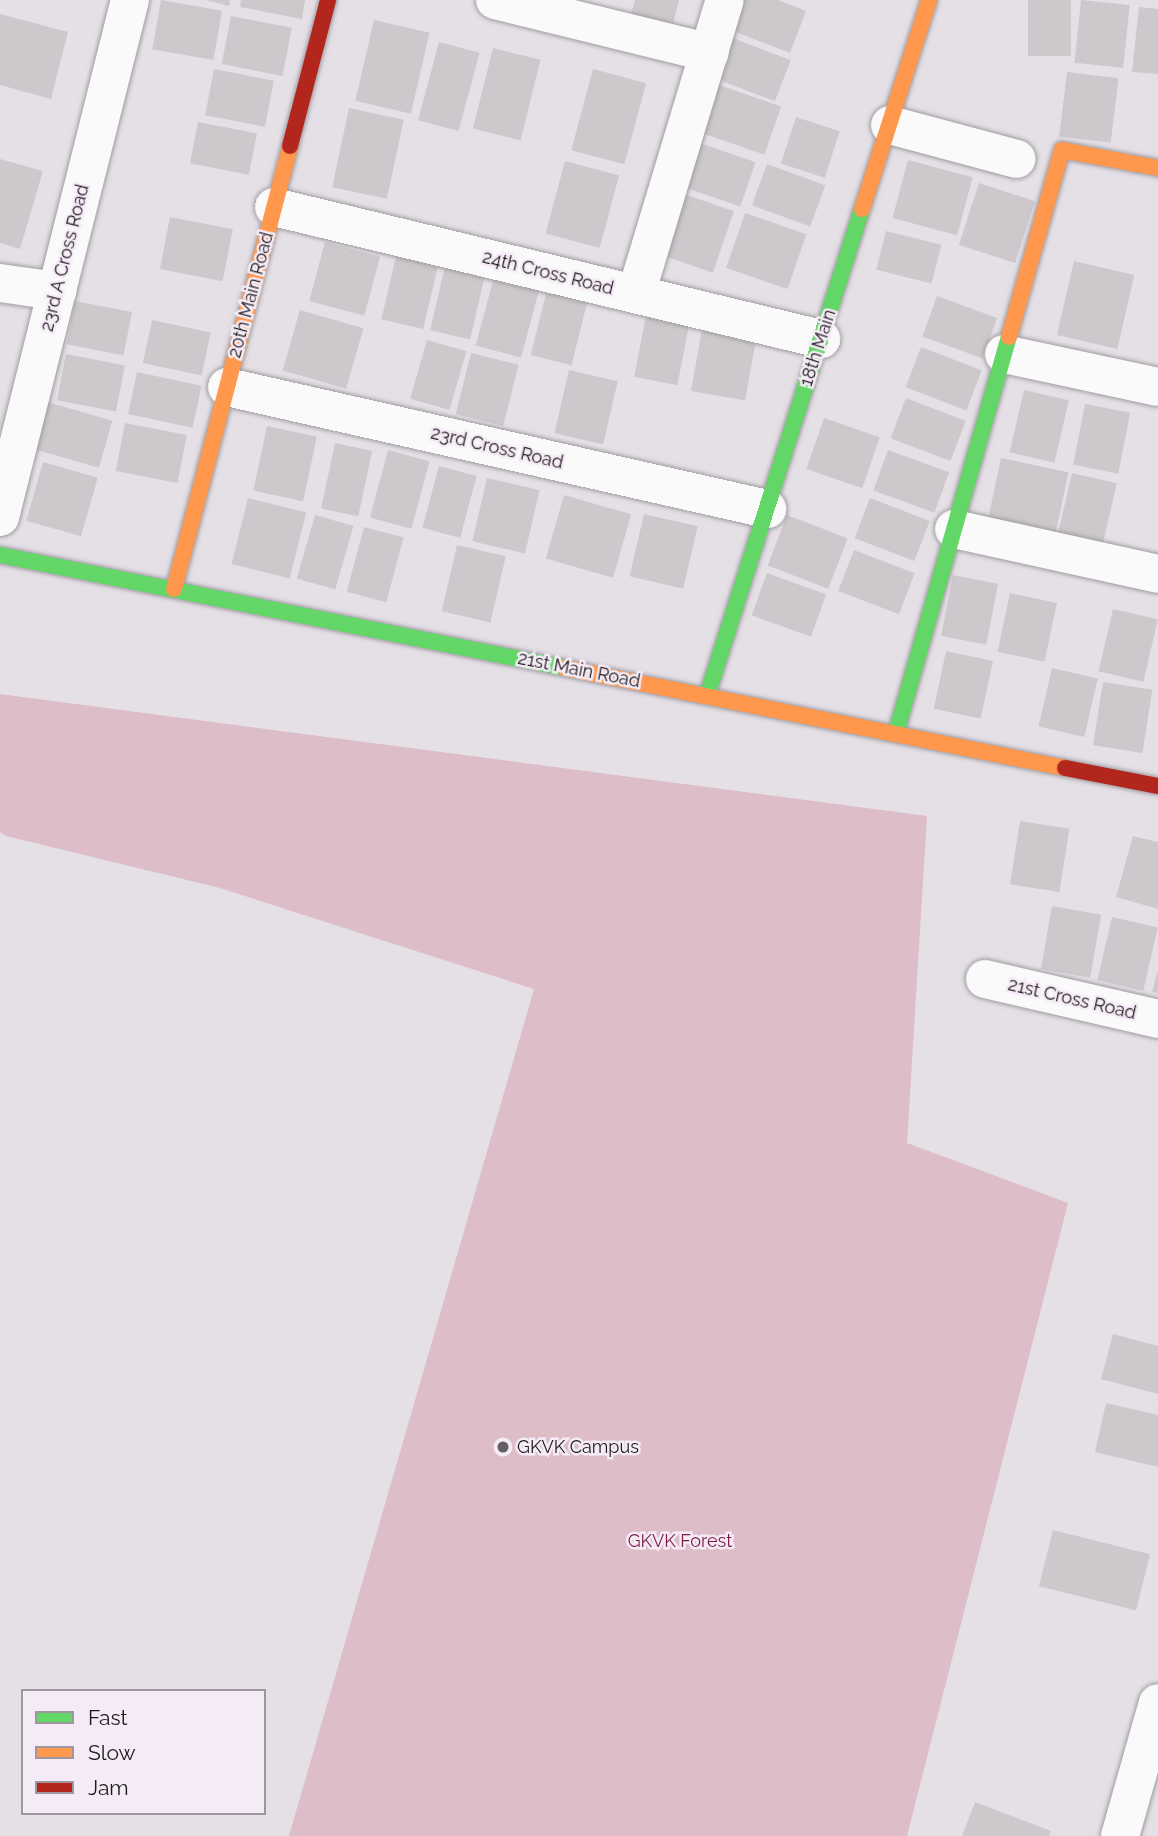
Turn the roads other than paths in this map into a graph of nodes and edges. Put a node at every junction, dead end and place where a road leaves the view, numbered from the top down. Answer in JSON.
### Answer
{"nodes":[{"id":1,"x":130,"y":0,"type":"edge"},
{"id":2,"x":328,"y":0,"type":"edge"},
{"id":3,"x":495,"y":0,"type":"edge"},
{"id":4,"x":725,"y":0,"type":"edge"},
{"id":5,"x":929,"y":0,"type":"edge"},
{"id":6,"x":710,"y":53,"type":"junction"},
{"id":7,"x":890,"y":125,"type":"junction"},
{"id":8,"x":1017,"y":159,"type":"dead end"},
{"id":9,"x":1158,"y":168,"type":"edge"},
{"id":10,"x":274,"y":207,"type":"junction"},
{"id":11,"x":0,"y":282,"type":"edge"},
{"id":12,"x":57,"y":291,"type":"junction"},
{"id":13,"x":636,"y":295,"type":"junction"},
{"id":14,"x":821,"y":339,"type":"junction"},
{"id":15,"x":1004,"y":354,"type":"junction"},
{"id":16,"x":227,"y":387,"type":"junction"},
{"id":17,"x":1158,"y":387,"type":"edge"},
{"id":18,"x":767,"y":509,"type":"junction"},
{"id":19,"x":0,"y":517,"type":"edge"},
{"id":20,"x":954,"y":529,"type":"junction"},
{"id":21,"x":0,"y":555,"type":"edge"},
{"id":22,"x":1158,"y":574,"type":"edge"},
{"id":23,"x":174,"y":589,"type":"junction"},
{"id":24,"x":707,"y":696,"type":"junction"},
{"id":25,"x":896,"y":733,"type":"junction"},
{"id":26,"x":1158,"y":786,"type":"edge"},
{"id":27,"x":985,"y":979,"type":"dead end"},
{"id":28,"x":1158,"y":1019,"type":"edge"},
{"id":29,"x":1158,"y":1703,"type":"edge"},
{"id":30,"x":1144,"y":1802,"type":"edge"},
{"id":31,"x":1120,"y":1836,"type":"edge"}],
"edges":[{"from":1,"to":12,"type":"street","name":"23rd A Cross Road"},
{"from":2,"to":10,"type":"street","name":"20th Main Road"},
{"from":3,"to":6,"type":"street"},
{"from":4,"to":6,"type":"street"},
{"from":5,"to":7,"type":"street","name":"18th Main"},
{"from":6,"to":13,"type":"street"},
{"from":7,"to":8,"type":"street"},
{"from":7,"to":14,"type":"street","name":"18th Main"},
{"from":9,"to":15,"type":"street"},
{"from":10,"to":13,"type":"street","name":"24th Cross Road"},
{"from":10,"to":16,"type":"street","name":"20th Main Road"},
{"from":11,"to":12,"type":"street"},
{"from":12,"to":19,"type":"street","name":"23rd A Cross Road"},
{"from":13,"to":14,"type":"street","name":"24th Cross Road"},
{"from":14,"to":18,"type":"street","name":"18th Main"},
{"from":15,"to":17,"type":"street"},
{"from":15,"to":20,"type":"street"},
{"from":16,"to":18,"type":"street","name":"23rd Cross Road"},
{"from":16,"to":23,"type":"street","name":"20th Main Road"},
{"from":18,"to":24,"type":"street","name":"18th Main"},
{"from":20,"to":22,"type":"street"},
{"from":20,"to":25,"type":"street"},
{"from":21,"to":23,"type":"street","name":"21st Main Road"},
{"from":23,"to":24,"type":"street","name":"21st Main Road"},
{"from":24,"to":25,"type":"street","name":"21st Main Road"},
{"from":25,"to":26,"type":"street","name":"21st Main Road"},
{"from":27,"to":28,"type":"street","name":"21st Cross Road"},
{"from":29,"to":30,"type":"street"},
{"from":30,"to":31,"type":"street"}]}
